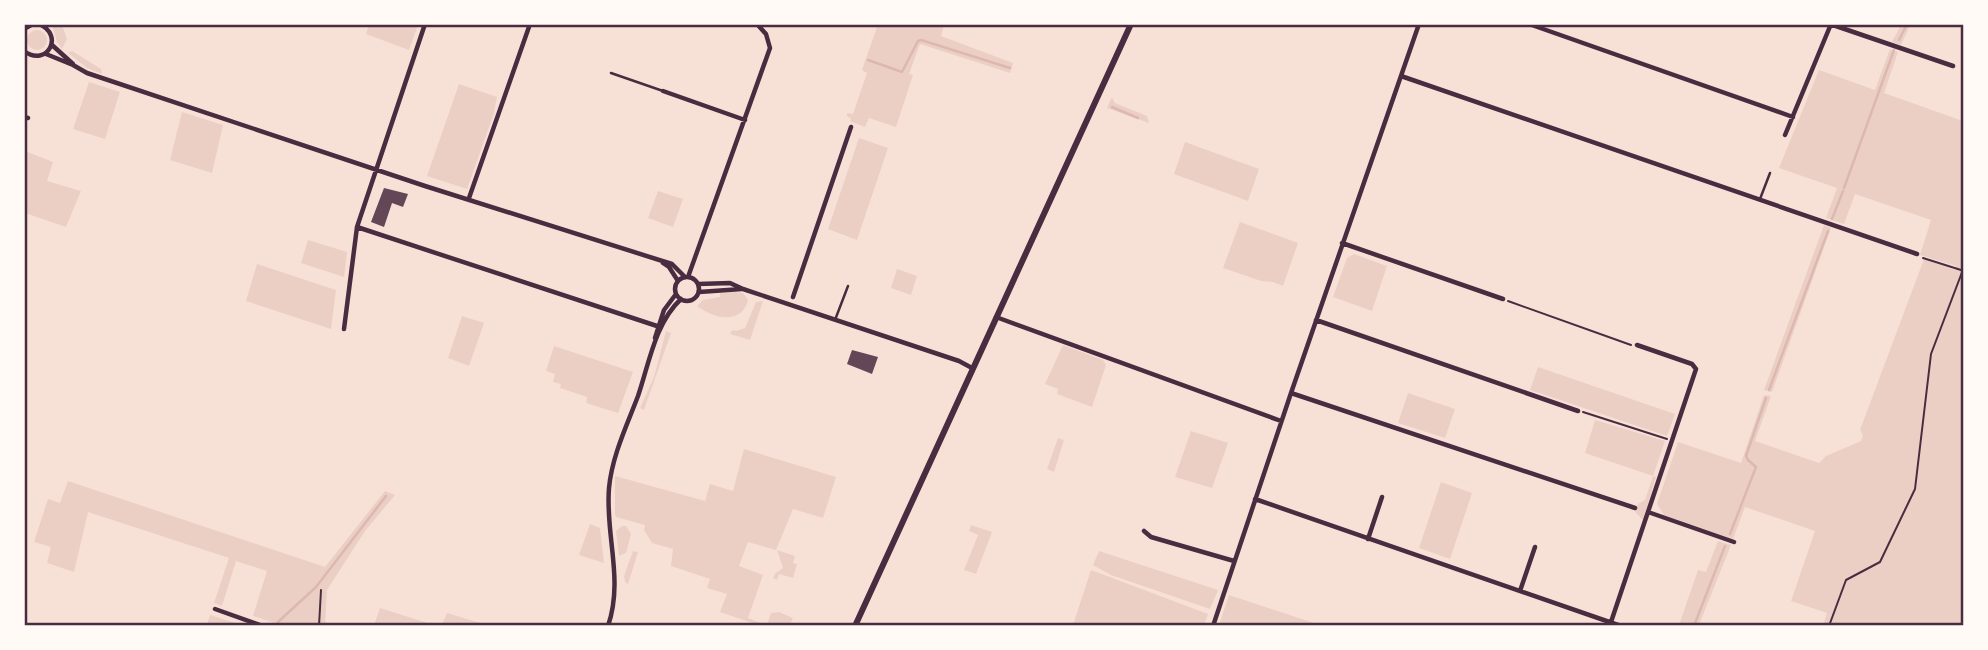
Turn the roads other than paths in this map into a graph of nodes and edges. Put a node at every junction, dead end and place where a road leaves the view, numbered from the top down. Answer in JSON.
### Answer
{"nodes":[{"id":1,"x":33,"y":24,"type":"edge"},
{"id":2,"x":39,"y":24,"type":"edge"},
{"id":3,"x":425,"y":24,"type":"edge"},
{"id":4,"x":530,"y":24,"type":"edge"},
{"id":5,"x":757,"y":24,"type":"edge"},
{"id":6,"x":1131,"y":24,"type":"edge"},
{"id":7,"x":1419,"y":24,"type":"edge"},
{"id":8,"x":1529,"y":24,"type":"edge"},
{"id":9,"x":1831,"y":25,"type":"edge"},
{"id":10,"x":47,"y":26,"type":"edge"},
{"id":11,"x":24,"y":29,"type":"edge"},
{"id":12,"x":52,"y":45,"type":"junction"},
{"id":13,"x":26,"y":54,"type":"edge"},
{"id":14,"x":46,"y":54,"type":"junction"},
{"id":15,"x":73,"y":65,"type":"junction"},
{"id":16,"x":1954,"y":66,"type":"dead end"},
{"id":17,"x":611,"y":73,"type":"dead end"},
{"id":18,"x":1401,"y":76,"type":"junction"},
{"id":19,"x":663,"y":91,"type":"joint"},
{"id":20,"x":1793,"y":117,"type":"junction"},
{"id":21,"x":745,"y":120,"type":"junction"},
{"id":22,"x":850,"y":128,"type":"dead end"},
{"id":23,"x":1785,"y":135,"type":"dead end"},
{"id":24,"x":374,"y":170,"type":"junction"},
{"id":25,"x":1770,"y":173,"type":"dead end"},
{"id":26,"x":468,"y":198,"type":"junction"},
{"id":27,"x":1760,"y":199,"type":"junction"},
{"id":28,"x":357,"y":227,"type":"junction"},
{"id":29,"x":1342,"y":243,"type":"junction"},
{"id":30,"x":1917,"y":254,"type":"road end"},
{"id":31,"x":662,"y":262,"type":"junction"},
{"id":32,"x":686,"y":277,"type":"junction"},
{"id":33,"x":678,"y":281,"type":"junction"},
{"id":34,"x":698,"y":284,"type":"junction"},
{"id":35,"x":848,"y":286,"type":"dead end"},
{"id":36,"x":743,"y":289,"type":"junction"},
{"id":37,"x":698,"y":292,"type":"junction"},
{"id":38,"x":676,"y":294,"type":"junction"},
{"id":39,"x":793,"y":298,"type":"dead end"},
{"id":40,"x":681,"y":299,"type":"junction"},
{"id":41,"x":1503,"y":299,"type":"road end"},
{"id":42,"x":996,"y":317,"type":"junction"},
{"id":43,"x":835,"y":320,"type":"junction"},
{"id":44,"x":1316,"y":320,"type":"junction"},
{"id":45,"x":657,"y":326,"type":"junction"},
{"id":46,"x":344,"y":329,"type":"dead end"},
{"id":47,"x":1637,"y":345,"type":"road end"},
{"id":48,"x":654,"y":346,"type":"junction"},
{"id":49,"x":972,"y":368,"type":"junction"},
{"id":50,"x":1291,"y":393,"type":"junction"},
{"id":51,"x":1578,"y":411,"type":"road end"},
{"id":52,"x":1281,"y":422,"type":"junction"},
{"id":53,"x":1382,"y":497,"type":"dead end"},
{"id":54,"x":1255,"y":499,"type":"junction"},
{"id":55,"x":1635,"y":508,"type":"dead end"},
{"id":56,"x":1648,"y":512,"type":"junction"},
{"id":57,"x":1144,"y":531,"type":"dead end"},
{"id":58,"x":1368,"y":539,"type":"junction"},
{"id":59,"x":1734,"y":542,"type":"dead end"},
{"id":60,"x":1535,"y":547,"type":"dead end"},
{"id":61,"x":1234,"y":561,"type":"junction"},
{"id":62,"x":1520,"y":591,"type":"junction"},
{"id":63,"x":215,"y":609,"type":"dead end"},
{"id":64,"x":1611,"y":622,"type":"junction"},
{"id":65,"x":263,"y":625,"type":"edge"},
{"id":66,"x":608,"y":625,"type":"edge"},
{"id":67,"x":855,"y":625,"type":"edge"},
{"id":68,"x":1213,"y":625,"type":"edge"},
{"id":69,"x":1621,"y":625,"type":"edge"}],
"edges":[{"from":1,"to":11,"type":"street"},
{"from":2,"to":10,"type":"street"},
{"from":3,"to":24,"type":"street"},
{"from":4,"to":26,"type":"street"},
{"from":5,"to":21,"type":"street"},
{"from":6,"to":42,"type":"main road"},
{"from":7,"to":18,"type":"street"},
{"from":8,"to":20,"type":"street"},
{"from":9,"to":16,"type":"street"},
{"from":9,"to":20,"type":"street"},
{"from":10,"to":12,"type":"street"},
{"from":12,"to":14,"type":"street"},
{"from":12,"to":15,"type":"street"},
{"from":13,"to":14,"type":"street"},
{"from":14,"to":15,"type":"street"},
{"from":15,"to":24,"type":"street"},
{"from":17,"to":19,"type":"lane"},
{"from":18,"to":27,"type":"street"},
{"from":18,"to":29,"type":"street"},
{"from":19,"to":21,"type":"street"},
{"from":20,"to":23,"type":"street"},
{"from":21,"to":32,"type":"street"},
{"from":22,"to":39,"type":"street"},
{"from":24,"to":26,"type":"street"},
{"from":24,"to":28,"type":"street"},
{"from":25,"to":27,"type":"lane"},
{"from":26,"to":31,"type":"street"},
{"from":27,"to":30,"type":"street"},
{"from":28,"to":45,"type":"street"},
{"from":28,"to":46,"type":"street"},
{"from":29,"to":41,"type":"street"},
{"from":29,"to":44,"type":"street"},
{"from":31,"to":32,"type":"street"},
{"from":31,"to":33,"type":"street"},
{"from":32,"to":33,"type":"street"},
{"from":32,"to":34,"type":"street"},
{"from":33,"to":38,"type":"street"},
{"from":34,"to":36,"type":"street"},
{"from":34,"to":37,"type":"street"},
{"from":35,"to":43,"type":"lane"},
{"from":36,"to":37,"type":"street"},
{"from":36,"to":43,"type":"street"},
{"from":37,"to":40,"type":"street"},
{"from":38,"to":40,"type":"street"},
{"from":38,"to":45,"type":"street"},
{"from":40,"to":48,"type":"street"},
{"from":42,"to":49,"type":"main road"},
{"from":42,"to":52,"type":"street"},
{"from":43,"to":49,"type":"street"},
{"from":44,"to":50,"type":"street"},
{"from":44,"to":51,"type":"street"},
{"from":45,"to":48,"type":"street"},
{"from":47,"to":56,"type":"street"},
{"from":48,"to":66,"type":"street"},
{"from":49,"to":67,"type":"main road"},
{"from":50,"to":52,"type":"street"},
{"from":50,"to":55,"type":"street"},
{"from":52,"to":54,"type":"street"},
{"from":53,"to":58,"type":"street"},
{"from":54,"to":58,"type":"street"},
{"from":54,"to":61,"type":"street"},
{"from":56,"to":59,"type":"street"},
{"from":56,"to":64,"type":"street"},
{"from":57,"to":61,"type":"street"},
{"from":58,"to":62,"type":"street"},
{"from":60,"to":62,"type":"street"},
{"from":61,"to":68,"type":"street"},
{"from":62,"to":64,"type":"street"},
{"from":63,"to":65,"type":"street"},
{"from":64,"to":69,"type":"street"}]}
